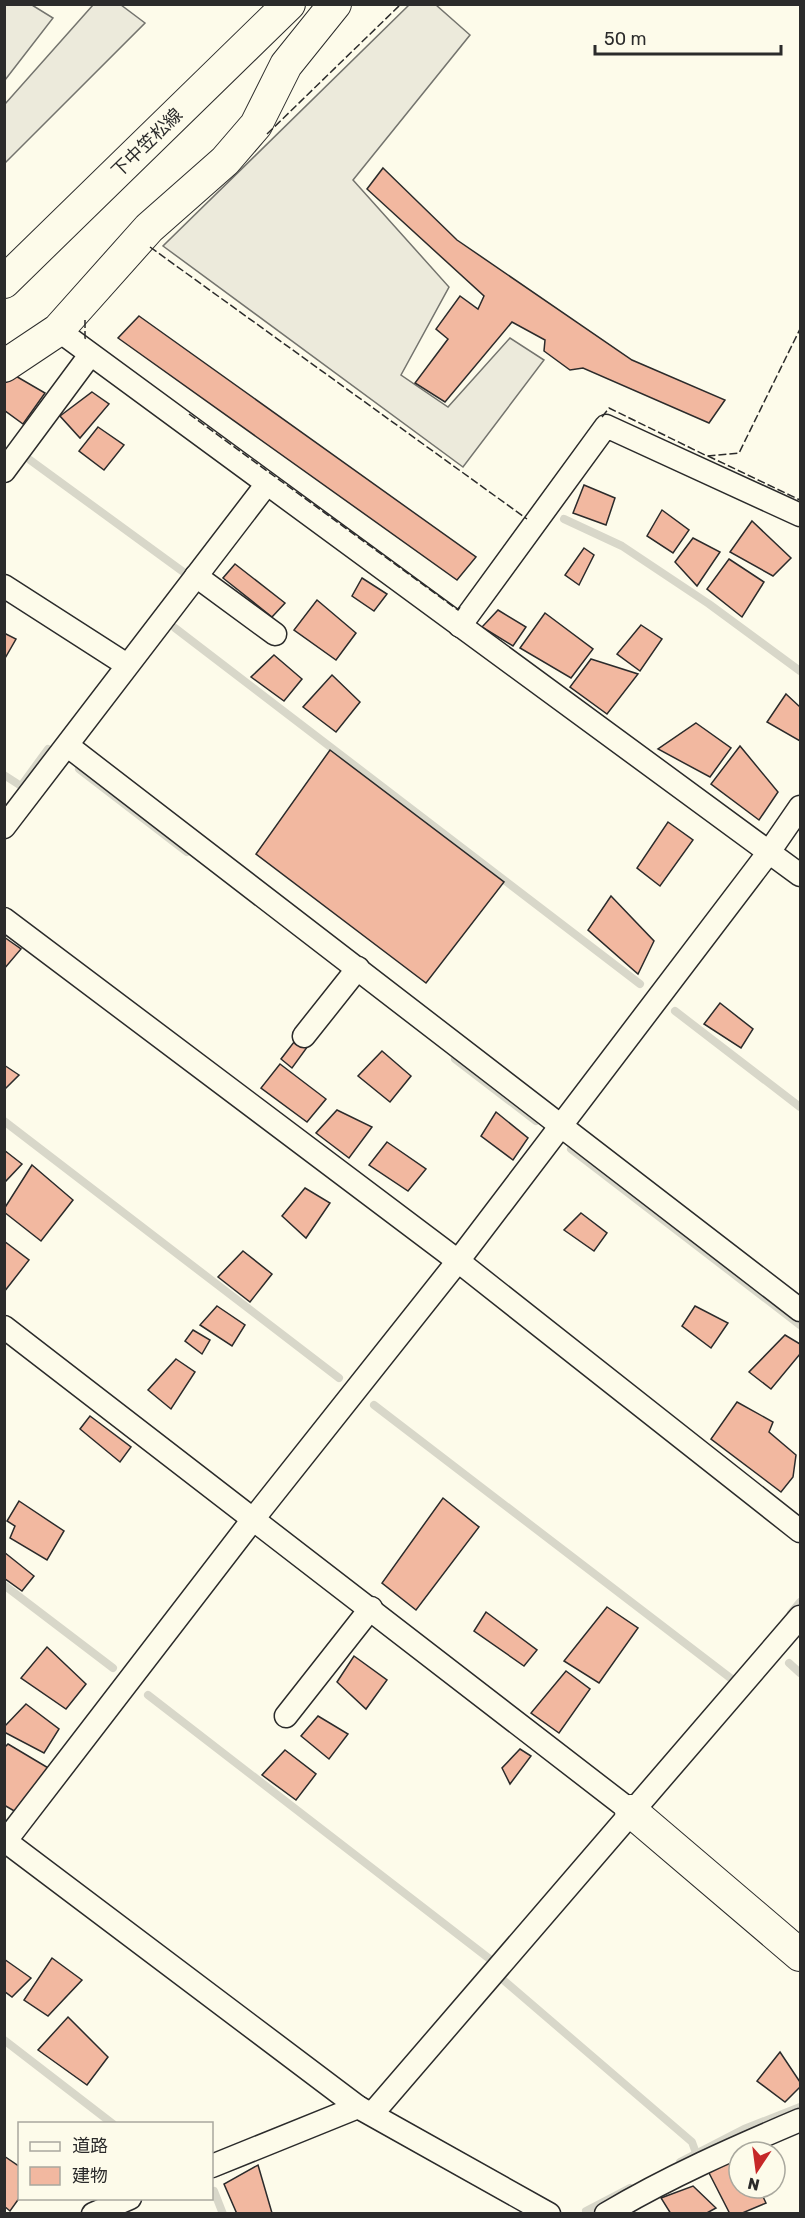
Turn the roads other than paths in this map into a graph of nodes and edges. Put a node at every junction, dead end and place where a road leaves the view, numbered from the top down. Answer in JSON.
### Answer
{"nodes":[{"id":1,"x":289,"y":4,"type":"edge"},
{"id":2,"x":335,"y":4,"type":"edge"},
{"id":3,"x":4,"y":282,"type":"edge"},
{"id":4,"x":58,"y":330,"type":"junction"},
{"id":5,"x":90,"y":355,"type":"junction"},
{"id":6,"x":4,"y":366,"type":"edge"},
{"id":7,"x":4,"y":471,"type":"edge"},
{"id":8,"x":266,"y":485,"type":"junction"},
{"id":9,"x":801,"y":515,"type":"edge"},
{"id":10,"x":196,"y":576,"type":"junction"},
{"id":11,"x":4,"y":586,"type":"edge"},
{"id":12,"x":460,"y":626,"type":"junction"},
{"id":13,"x":275,"y":634,"type":"dead end"},
{"id":14,"x":127,"y":665,"type":"junction"},
{"id":15,"x":68,"y":746,"type":"junction"},
{"id":16,"x":801,"y":807,"type":"edge"},
{"id":17,"x":4,"y":827,"type":"edge"},
{"id":18,"x":769,"y":852,"type":"junction"},
{"id":19,"x":801,"y":875,"type":"edge"},
{"id":20,"x":4,"y":919,"type":"edge"},
{"id":21,"x":358,"y":968,"type":"junction"},
{"id":22,"x":304,"y":1036,"type":"dead end"},
{"id":23,"x":561,"y":1125,"type":"junction"},
{"id":24,"x":458,"y":1261,"type":"junction"},
{"id":25,"x":801,"y":1310,"type":"edge"},
{"id":26,"x":4,"y":1327,"type":"edge"},
{"id":27,"x":254,"y":1518,"type":"junction"},
{"id":28,"x":801,"y":1531,"type":"edge"},
{"id":29,"x":371,"y":1608,"type":"junction"},
{"id":30,"x":801,"y":1617,"type":"edge"},
{"id":31,"x":286,"y":1716,"type":"dead end"},
{"id":32,"x":631,"y":1811,"type":"junction"},
{"id":33,"x":5,"y":1842,"type":"edge"},
{"id":34,"x":801,"y":1955,"type":"edge"},
{"id":35,"x":365,"y":2110,"type":"junction"},
{"id":36,"x":801,"y":2120,"type":"edge"},
{"id":37,"x":213,"y":2166,"type":"edge"},
{"id":38,"x":128,"y":2200,"type":"edge"},
{"id":39,"x":93,"y":2214,"type":"edge"},
{"id":40,"x":549,"y":2214,"type":"edge"},
{"id":41,"x":606,"y":2214,"type":"edge"}],
"edges":[{"from":1,"to":3,"type":"main road","name":"下中笠松線"},
{"from":2,"to":4,"type":"main road"},
{"from":4,"to":5,"type":"street"},
{"from":4,"to":6,"type":"main road"},
{"from":5,"to":7,"type":"street"},
{"from":5,"to":8,"type":"street"},
{"from":8,"to":10,"type":"street"},
{"from":8,"to":12,"type":"street"},
{"from":9,"to":12,"type":"street"},
{"from":10,"to":13,"type":"street"},
{"from":10,"to":14,"type":"street"},
{"from":11,"to":14,"type":"street"},
{"from":12,"to":18,"type":"street"},
{"from":14,"to":15,"type":"street"},
{"from":15,"to":17,"type":"street"},
{"from":15,"to":21,"type":"street"},
{"from":16,"to":18,"type":"street"},
{"from":18,"to":19,"type":"street"},
{"from":18,"to":23,"type":"street"},
{"from":20,"to":24,"type":"street"},
{"from":21,"to":22,"type":"street"},
{"from":21,"to":23,"type":"street"},
{"from":23,"to":24,"type":"street"},
{"from":23,"to":25,"type":"street"},
{"from":24,"to":27,"type":"street"},
{"from":24,"to":28,"type":"street"},
{"from":26,"to":27,"type":"street"},
{"from":27,"to":29,"type":"street"},
{"from":27,"to":33,"type":"street"},
{"from":29,"to":31,"type":"street"},
{"from":29,"to":32,"type":"street"},
{"from":30,"to":32,"type":"street"},
{"from":32,"to":34,"type":"main road"},
{"from":32,"to":35,"type":"street"},
{"from":33,"to":35,"type":"street"},
{"from":35,"to":37,"type":"street"},
{"from":35,"to":40,"type":"street"},
{"from":36,"to":41,"type":"street"},
{"from":38,"to":39,"type":"street"}]}
